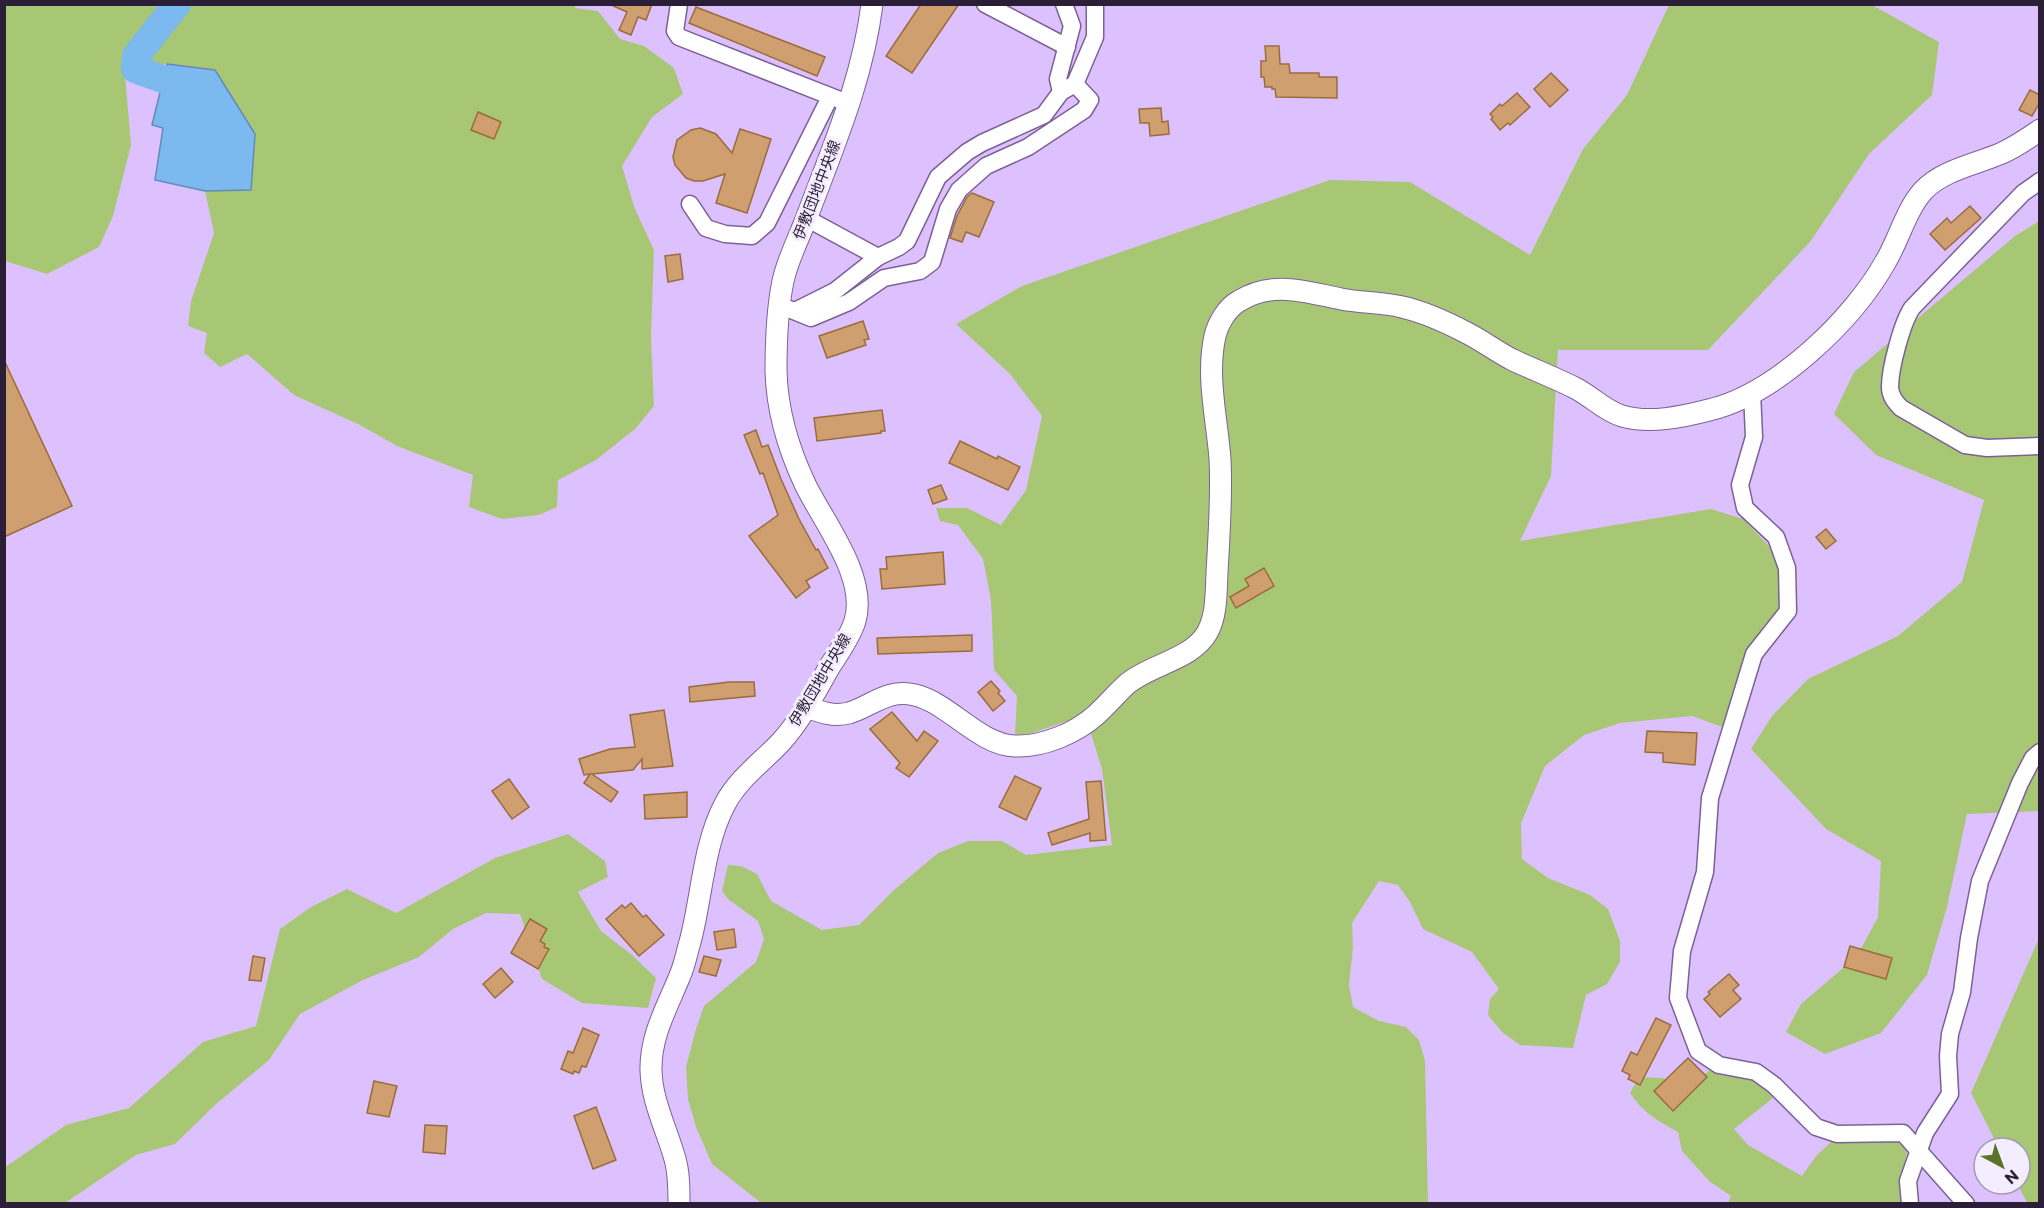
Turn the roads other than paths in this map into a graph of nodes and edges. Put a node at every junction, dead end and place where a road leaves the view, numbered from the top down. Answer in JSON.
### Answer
{"nodes":[{"id":1,"x":679,"y":4,"type":"edge"},
{"id":2,"x":872,"y":4,"type":"edge"},
{"id":3,"x":985,"y":4,"type":"edge"},
{"id":4,"x":1064,"y":4,"type":"edge"},
{"id":5,"x":1095,"y":4,"type":"edge"},
{"id":6,"x":1067,"y":47,"type":"junction"},
{"id":7,"x":1068,"y":88,"type":"junction"},
{"id":8,"x":840,"y":100,"type":"junction"},
{"id":9,"x":2040,"y":130,"type":"edge"},
{"id":10,"x":2040,"y":181,"type":"edge"},
{"id":11,"x":690,"y":204,"type":"dead end"},
{"id":12,"x":807,"y":218,"type":"junction"},
{"id":13,"x":878,"y":257,"type":"junction"},
{"id":14,"x":787,"y":308,"type":"junction"},
{"id":15,"x":1752,"y":392,"type":"junction"},
{"id":16,"x":2040,"y":446,"type":"edge"},
{"id":17,"x":806,"y":707,"type":"junction"},
{"id":18,"x":2040,"y":752,"type":"edge"},
{"id":19,"x":1919,"y":1149,"type":"junction"},
{"id":20,"x":679,"y":1203,"type":"edge"},
{"id":21,"x":1910,"y":1203,"type":"edge"},
{"id":22,"x":1966,"y":1203,"type":"edge"}],
"edges":[{"from":1,"to":8,"type":"street"},
{"from":2,"to":8,"type":"street","name":"伊敷団地中央線"},
{"from":3,"to":6,"type":"street"},
{"from":4,"to":6,"type":"street"},
{"from":5,"to":7,"type":"street"},
{"from":6,"to":7,"type":"street"},
{"from":7,"to":13,"type":"street"},
{"from":7,"to":14,"type":"street"},
{"from":8,"to":11,"type":"street"},
{"from":8,"to":12,"type":"street","name":"伊敷団地中央線"},
{"from":9,"to":15,"type":"street"},
{"from":10,"to":16,"type":"street"},
{"from":12,"to":13,"type":"street"},
{"from":12,"to":14,"type":"street","name":"伊敷団地中央線"},
{"from":13,"to":14,"type":"street"},
{"from":14,"to":17,"type":"street","name":"伊敷団地中央線"},
{"from":15,"to":17,"type":"street"},
{"from":15,"to":19,"type":"street"},
{"from":17,"to":20,"type":"street","name":"伊敷団地中央線"},
{"from":18,"to":19,"type":"street"},
{"from":19,"to":21,"type":"street"},
{"from":19,"to":22,"type":"street"}]}
